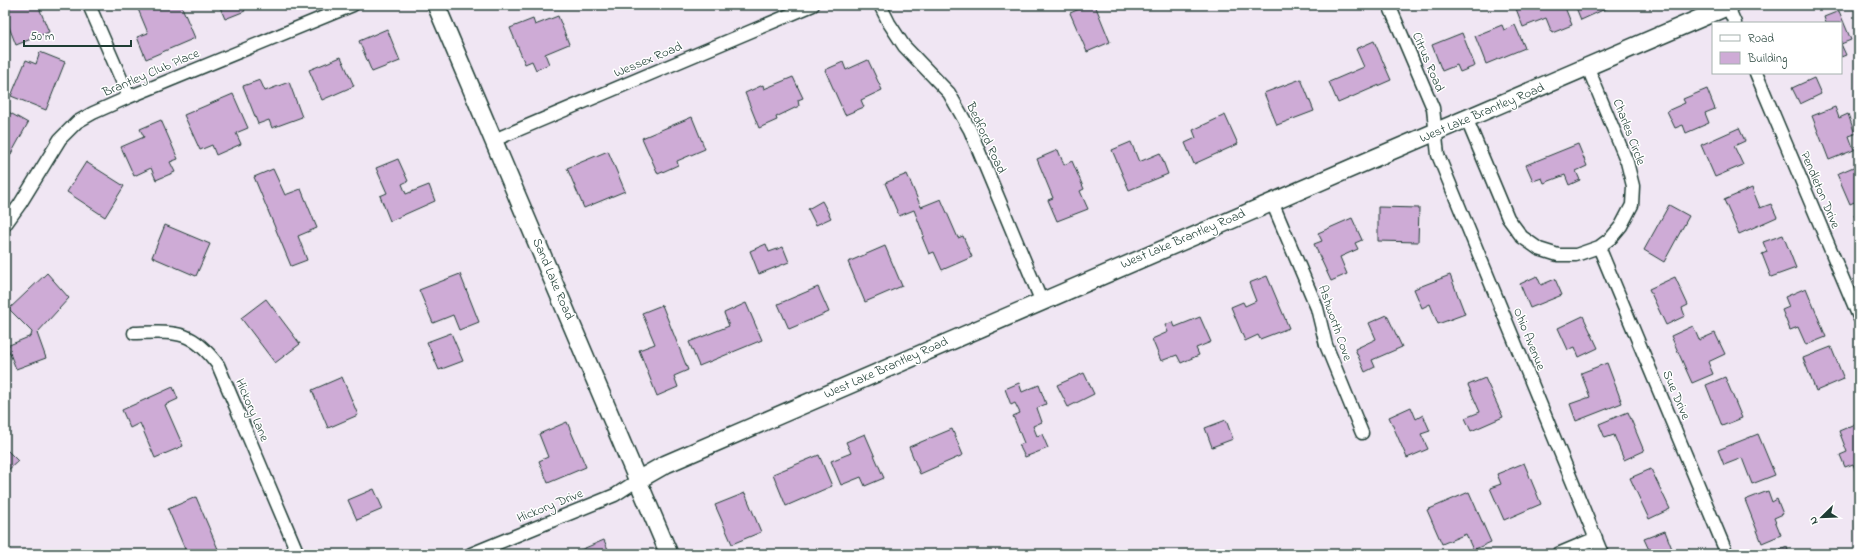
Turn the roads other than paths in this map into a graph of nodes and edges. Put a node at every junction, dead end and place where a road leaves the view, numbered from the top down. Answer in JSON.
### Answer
{"nodes":[{"id":1,"x":89,"y":5,"type":"edge"},
{"id":2,"x":353,"y":5,"type":"edge"},
{"id":3,"x":436,"y":5,"type":"edge"},
{"id":4,"x":813,"y":5,"type":"edge"},
{"id":5,"x":880,"y":5,"type":"edge"},
{"id":6,"x":1389,"y":5,"type":"edge"},
{"id":7,"x":1729,"y":6,"type":"edge"},
{"id":8,"x":1735,"y":22,"type":"edge"},
{"id":9,"x":1588,"y":68,"type":"junction"},
{"id":10,"x":1756,"y":74,"type":"edge"},
{"id":11,"x":129,"y":97,"type":"junction"},
{"id":12,"x":1467,"y":120,"type":"junction"},
{"id":13,"x":1436,"y":133,"type":"junction"},
{"id":14,"x":494,"y":140,"type":"junction"},
{"id":15,"x":1272,"y":202,"type":"junction"},
{"id":16,"x":5,"y":225,"type":"edge"},
{"id":17,"x":1599,"y":247,"type":"junction"},
{"id":18,"x":1041,"y":300,"type":"junction"},
{"id":19,"x":1859,"y":317,"type":"edge"},
{"id":20,"x":134,"y":333,"type":"dead end"},
{"id":21,"x":1362,"y":433,"type":"dead end"},
{"id":22,"x":638,"y":480,"type":"junction"},
{"id":23,"x":1596,"y":538,"type":"junction"},
{"id":24,"x":298,"y":554,"type":"edge"},
{"id":25,"x":471,"y":554,"type":"edge"},
{"id":26,"x":669,"y":554,"type":"edge"},
{"id":27,"x":1558,"y":554,"type":"edge"},
{"id":28,"x":1602,"y":554,"type":"edge"},
{"id":29,"x":1727,"y":554,"type":"edge"}],
"edges":[{"from":1,"to":11,"type":"street"},
{"from":2,"to":11,"type":"street","name":"Brantley Club Place"},
{"from":3,"to":14,"type":"street","name":"Sand Lake Road"},
{"from":4,"to":14,"type":"street","name":"Wessex Road"},
{"from":5,"to":18,"type":"street","name":"Bedford Road"},
{"from":6,"to":13,"type":"street","name":"Citrus Road"},
{"from":7,"to":8,"type":"street"},
{"from":7,"to":9,"type":"street","name":"West Lake Brantley Road"},
{"from":9,"to":12,"type":"street","name":"West Lake Brantley Road"},
{"from":9,"to":17,"type":"street","name":"Charles Circle"},
{"from":10,"to":19,"type":"street","name":"Pendleton Drive"},
{"from":11,"to":16,"type":"street","name":"Brantley Club Place"},
{"from":12,"to":13,"type":"street","name":"West Lake Brantley Road"},
{"from":12,"to":17,"type":"street","name":"Charles Circle"},
{"from":13,"to":15,"type":"street","name":"West Lake Brantley Road"},
{"from":13,"to":23,"type":"street","name":"Ohio Avenue"},
{"from":14,"to":22,"type":"street","name":"Sand Lake Road"},
{"from":15,"to":18,"type":"street","name":"West Lake Brantley Road"},
{"from":15,"to":21,"type":"street","name":"Ashworth Cove"},
{"from":17,"to":29,"type":"street","name":"Sue Drive"},
{"from":18,"to":22,"type":"street","name":"West Lake Brantley Road"},
{"from":20,"to":24,"type":"street","name":"Hickory Lane"},
{"from":22,"to":25,"type":"street","name":"Hickory Drive"},
{"from":22,"to":26,"type":"street","name":"Sand Lake Road"},
{"from":23,"to":27,"type":"street"},
{"from":23,"to":28,"type":"street","name":"Ohio Avenue"}]}
